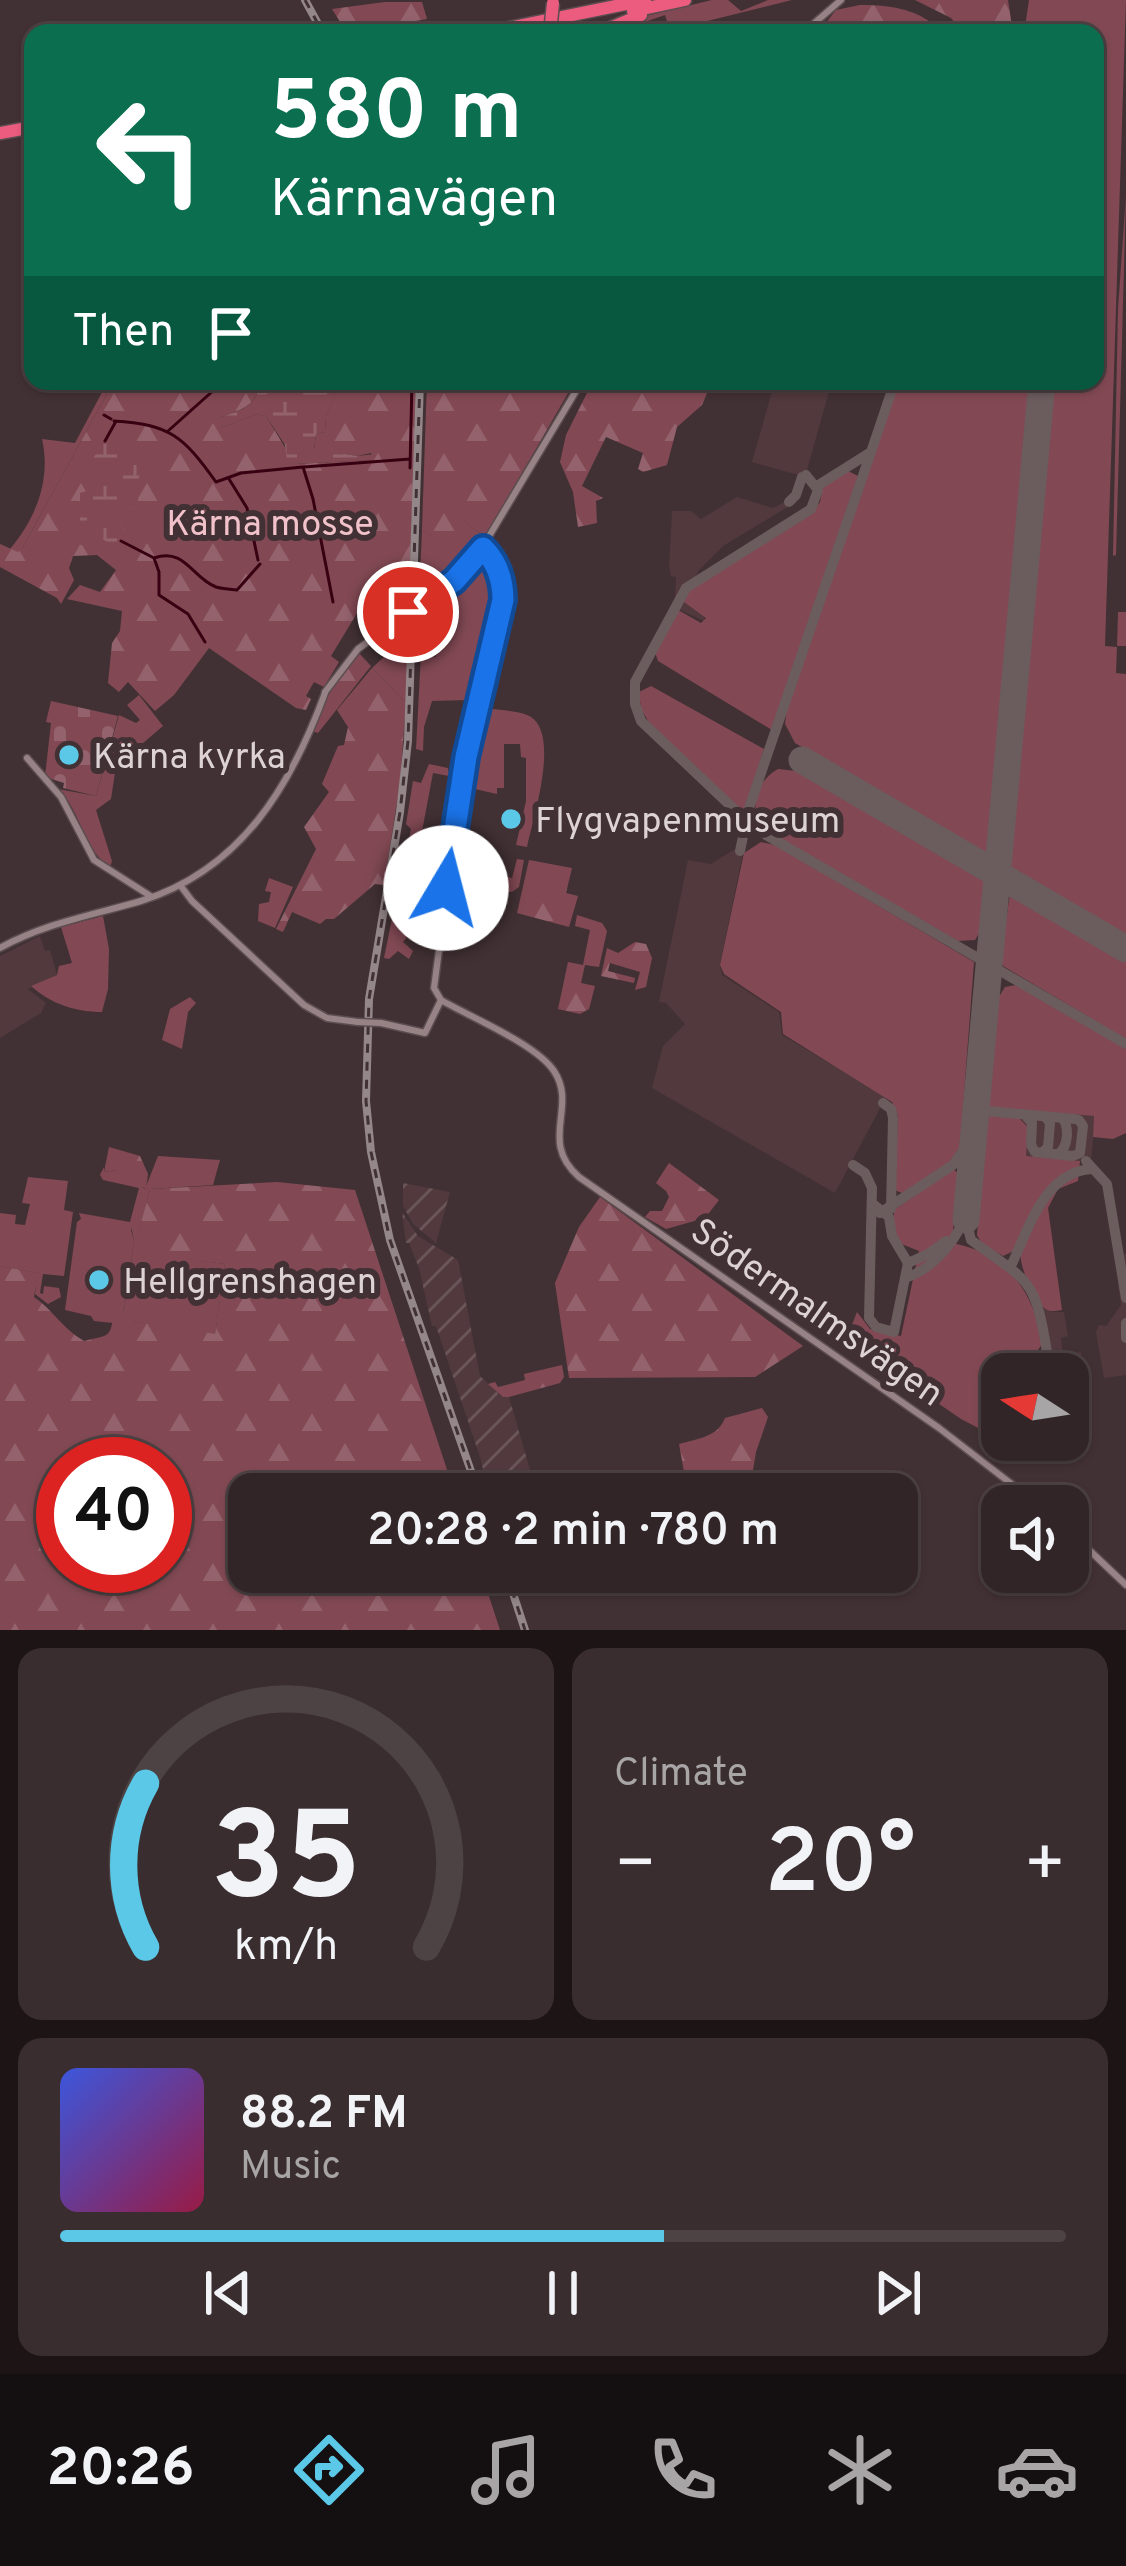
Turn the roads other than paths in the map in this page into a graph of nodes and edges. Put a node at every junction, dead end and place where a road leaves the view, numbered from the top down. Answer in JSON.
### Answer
{"nodes":[{"id":1,"x":645,"y":0,"type":"edge"},
{"id":2,"x":685,"y":0,"type":"edge"},
{"id":3,"x":841,"y":0,"type":"edge"},
{"id":4,"x":528,"y":24,"type":"edge"},
{"id":5,"x":569,"y":24,"type":"edge"},
{"id":6,"x":622,"y":24,"type":"edge"},
{"id":7,"x":813,"y":24,"type":"edge"},
{"id":8,"x":577,"y":390,"type":"edge"},
{"id":9,"x":483,"y":548,"type":"junction"},
{"id":10,"x":27,"y":758,"type":"dead end"},
{"id":11,"x":180,"y":885,"type":"junction"},
{"id":12,"x":152,"y":897,"type":"junction"},
{"id":13,"x":0,"y":948,"type":"edge"},
{"id":14,"x":441,"y":1000,"type":"junction"},
{"id":15,"x":1013,"y":1485,"type":"edge"},
{"id":16,"x":1089,"y":1550,"type":"edge"},
{"id":17,"x":1126,"y":1585,"type":"edge"}],
"edges":[{"from":1,"to":4,"type":"highway"},
{"from":2,"to":5,"type":"highway"},
{"from":2,"to":6,"type":"highway"},
{"from":3,"to":7,"type":"street"},
{"from":8,"to":9,"type":"street"},
{"from":9,"to":11,"type":"street","bridge":true},
{"from":9,"to":14,"type":"street"},
{"from":10,"to":12,"type":"street"},
{"from":11,"to":12,"type":"street"},
{"from":11,"to":14,"type":"street","bridge":true},
{"from":12,"to":13,"type":"street"},
{"from":14,"to":15,"type":"street","name":"Södermalmsvägen"},
{"from":16,"to":17,"type":"street"}]}
